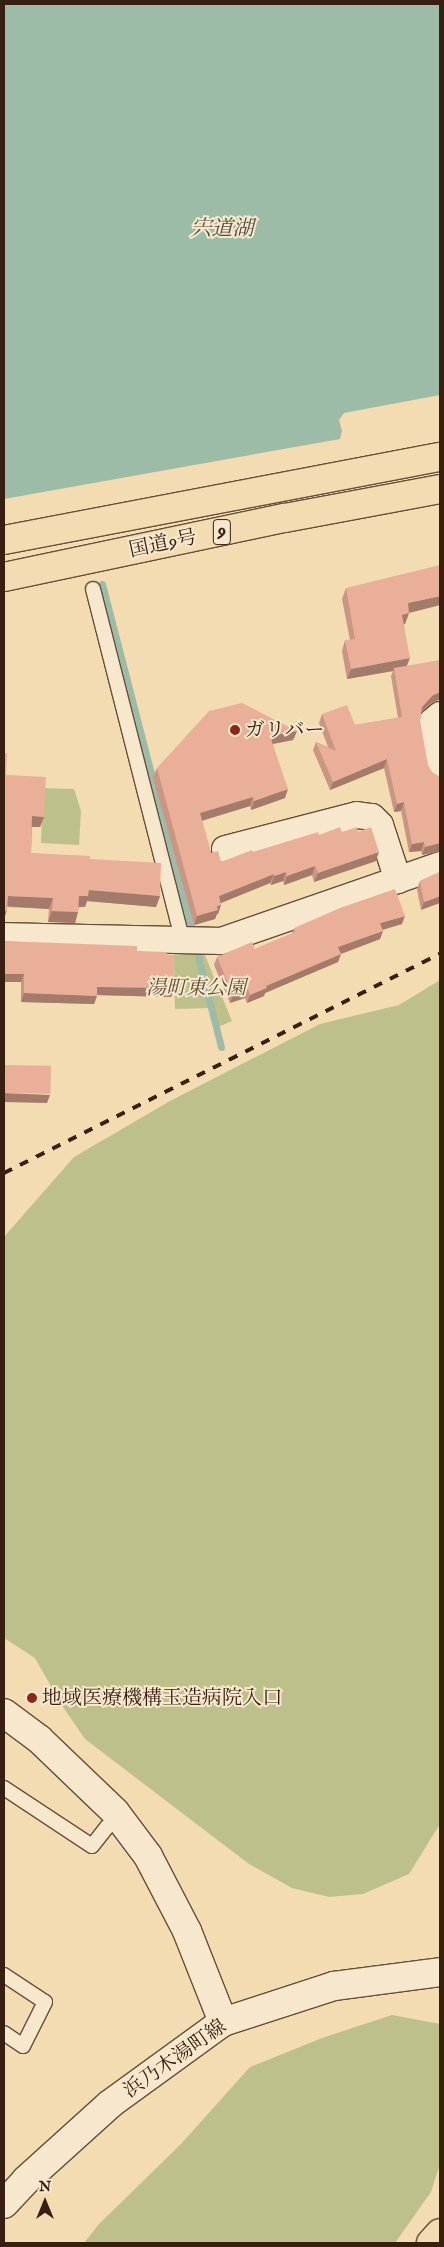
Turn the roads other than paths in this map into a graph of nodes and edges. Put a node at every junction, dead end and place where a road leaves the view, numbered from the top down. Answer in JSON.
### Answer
{"nodes":[{"id":1,"x":440,"y":457,"type":"edge"},
{"id":2,"x":440,"y":489,"type":"edge"},
{"id":3,"x":4,"y":540,"type":"edge"},
{"id":4,"x":4,"y":577,"type":"edge"},
{"id":5,"x":93,"y":589,"type":"dead end"},
{"id":6,"x":440,"y":715,"type":"edge"},
{"id":7,"x":440,"y":770,"type":"edge"},
{"id":8,"x":225,"y":849,"type":"dead end"},
{"id":9,"x":440,"y":865,"type":"edge"},
{"id":10,"x":398,"y":880,"type":"junction"},
{"id":11,"x":4,"y":936,"type":"edge"},
{"id":12,"x":183,"y":941,"type":"junction"},
{"id":13,"x":4,"y":1713,"type":"edge"},
{"id":14,"x":4,"y":1788,"type":"edge"},
{"id":15,"x":120,"y":1819,"type":"junction"},
{"id":16,"x":440,"y":1972,"type":"edge"},
{"id":17,"x":4,"y":1975,"type":"edge"},
{"id":18,"x":223,"y":2022,"type":"junction"},
{"id":19,"x":4,"y":2033,"type":"edge"},
{"id":20,"x":4,"y":2204,"type":"edge"},
{"id":21,"x":440,"y":2233,"type":"edge"},
{"id":22,"x":431,"y":2243,"type":"edge"}],
"edges":[{"from":1,"to":3,"type":"highway","name":"国道9号","number":"9"},
{"from":2,"to":4,"type":"highway","name":"国道9号","number":"9"},
{"from":5,"to":12,"type":"lane"},
{"from":6,"to":7,"type":"street"},
{"from":8,"to":10,"type":"street"},
{"from":9,"to":10,"type":"street"},
{"from":10,"to":12,"type":"street"},
{"from":11,"to":12,"type":"street"},
{"from":13,"to":15,"type":"main road"},
{"from":14,"to":15,"type":"lane"},
{"from":15,"to":18,"type":"main road"},
{"from":16,"to":18,"type":"main road","name":"浜乃木湯町線"},
{"from":17,"to":19,"type":"lane"},
{"from":18,"to":20,"type":"main road","name":"浜乃木湯町線"},
{"from":21,"to":22,"type":"highway"}]}
